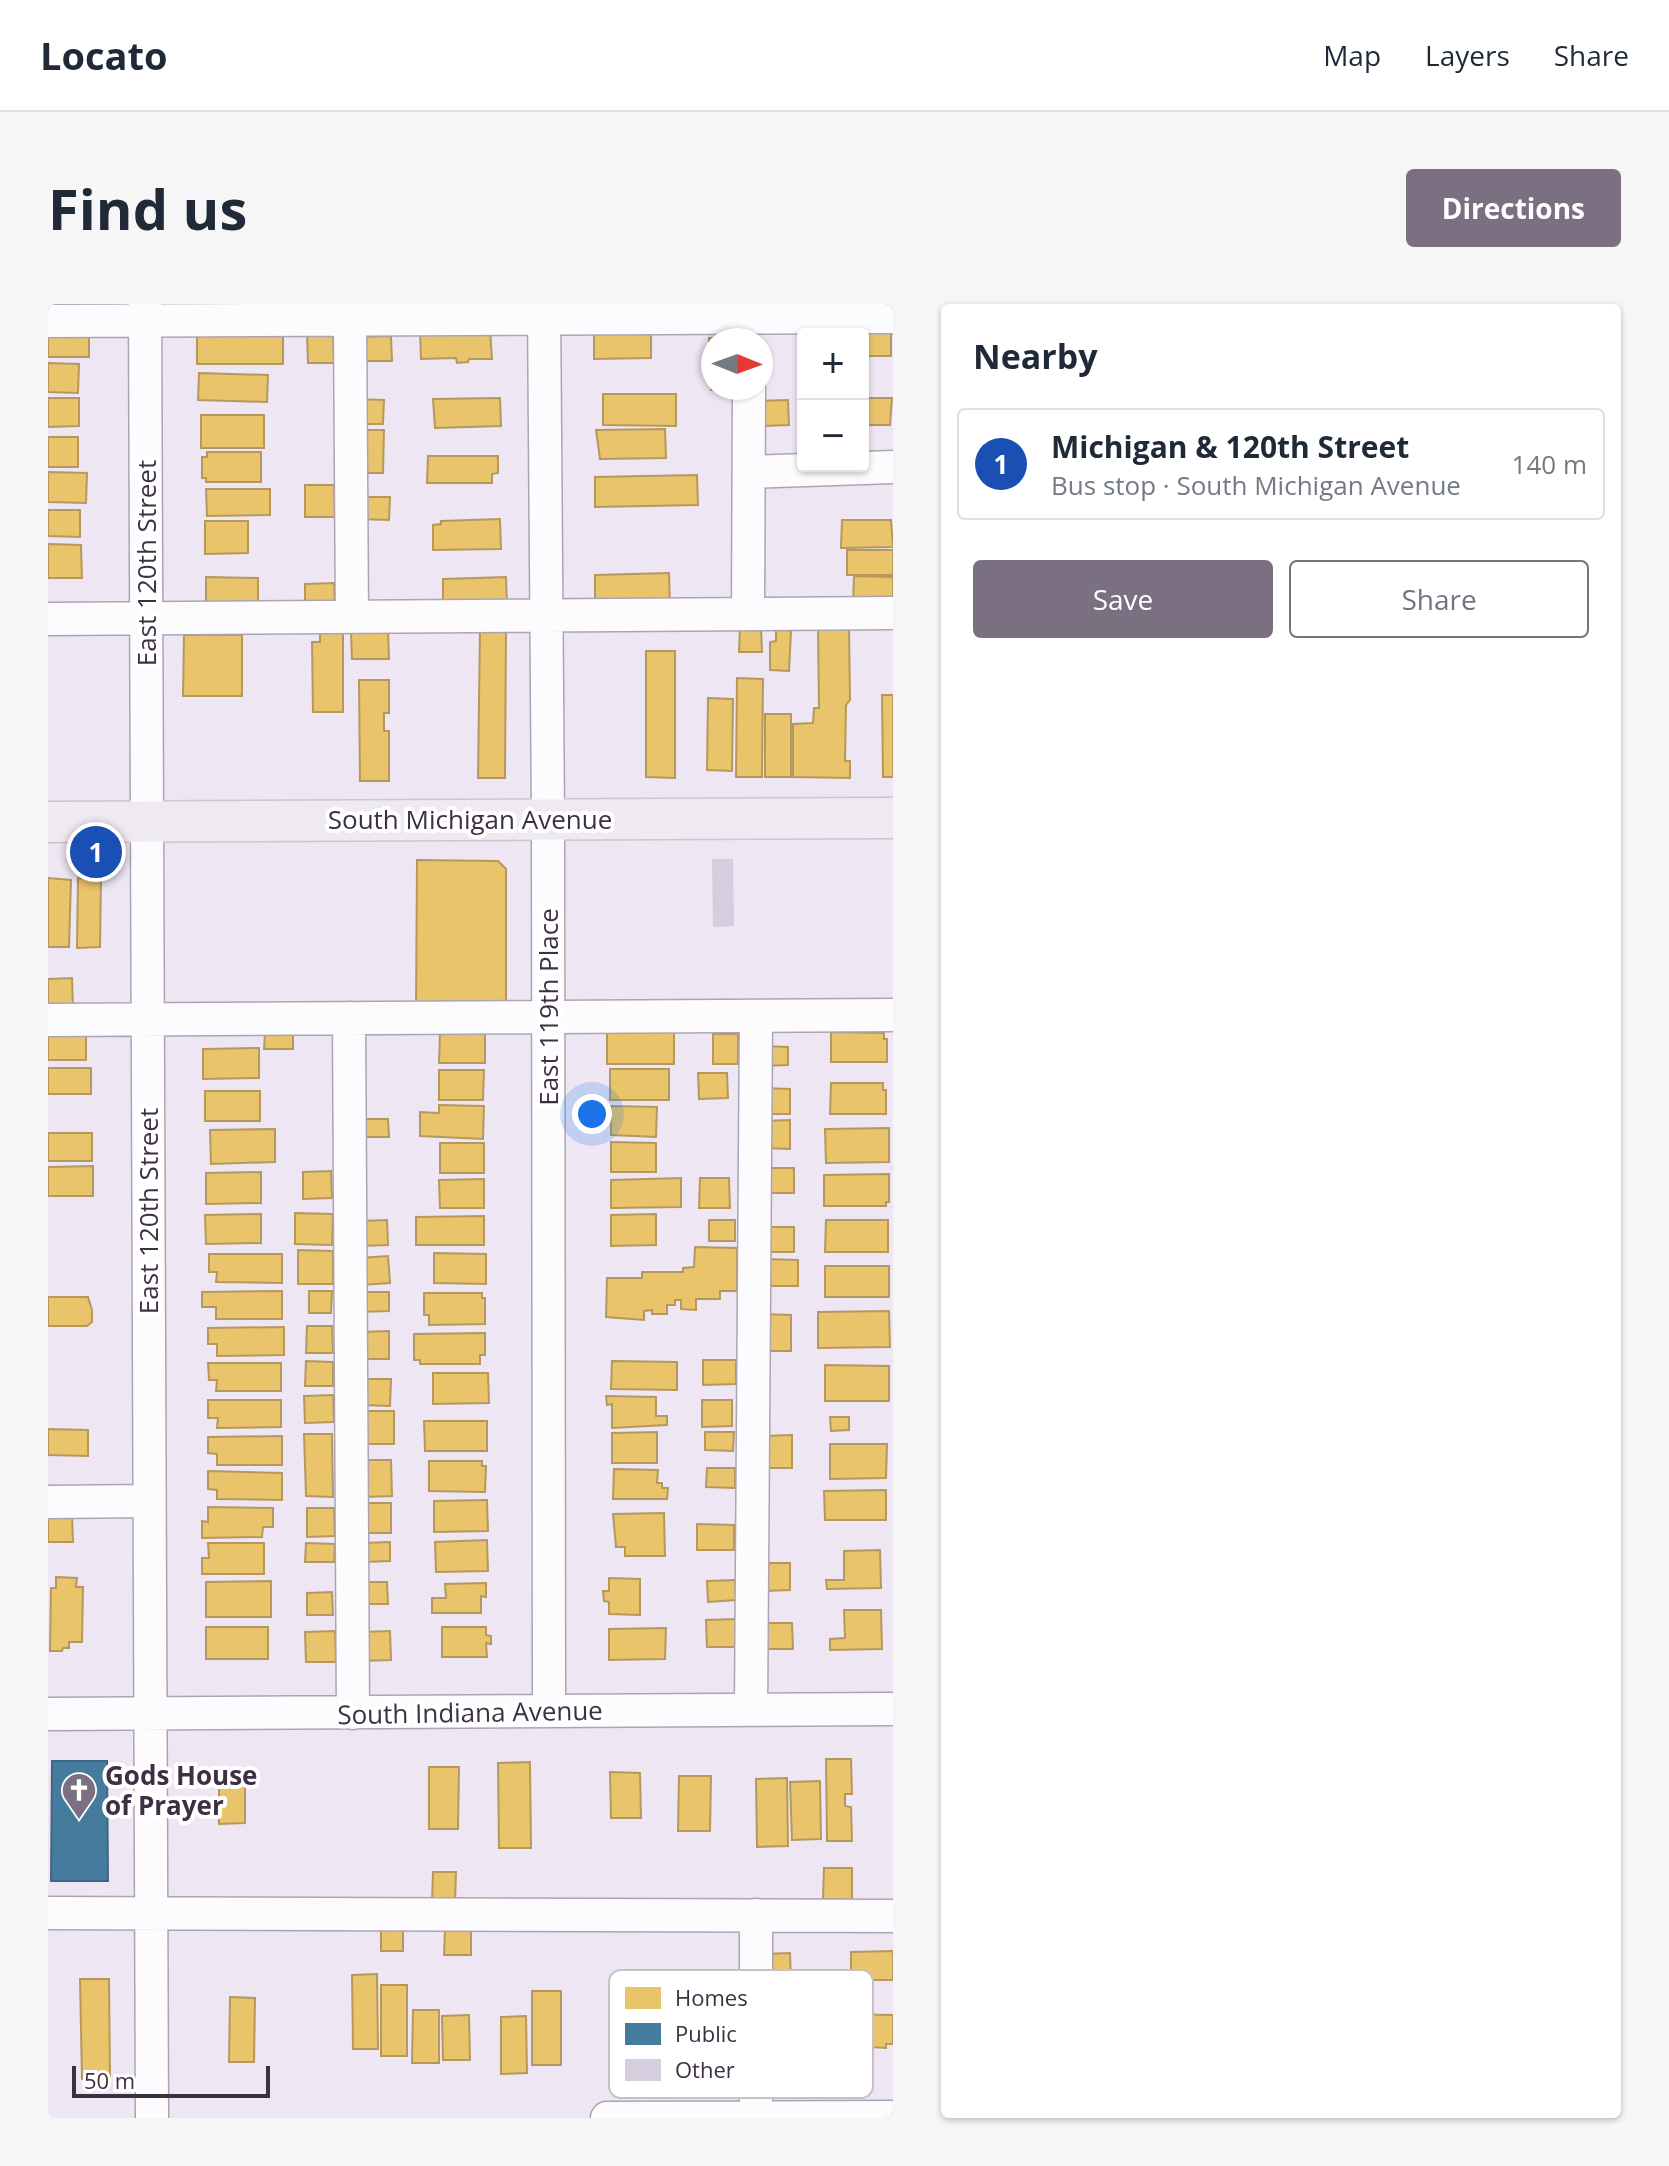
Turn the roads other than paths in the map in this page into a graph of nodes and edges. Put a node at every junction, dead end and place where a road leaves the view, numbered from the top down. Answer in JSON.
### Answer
{"nodes":[{"id":1,"x":544,"y":311,"type":"edge"},
{"id":2,"x":145,"y":312,"type":"edge"},
{"id":3,"x":893,"y":317,"type":"edge"},
{"id":4,"x":350,"y":319,"type":"junction"},
{"id":5,"x":48,"y":321,"type":"edge"},
{"id":6,"x":739,"y":328,"type":"edge"},
{"id":7,"x":762,"y":328,"type":"edge"},
{"id":8,"x":749,"y":400,"type":"edge"},
{"id":9,"x":893,"y":467,"type":"edge"},
{"id":10,"x":749,"y":472,"type":"junction"},
{"id":11,"x":893,"y":613,"type":"edge"},
{"id":12,"x":748,"y":614,"type":"junction"},
{"id":13,"x":546,"y":615,"type":"junction"},
{"id":14,"x":352,"y":617,"type":"junction"},
{"id":15,"x":146,"y":618,"type":"junction"},
{"id":16,"x":48,"y":619,"type":"edge"},
{"id":17,"x":548,"y":818,"type":"junction"},
{"id":18,"x":893,"y":818,"type":"edge"},
{"id":19,"x":147,"y":821,"type":"junction"},
{"id":20,"x":48,"y":822,"type":"edge"},
{"id":21,"x":893,"y":1015,"type":"edge"},
{"id":22,"x":756,"y":1016,"type":"junction"},
{"id":23,"x":548,"y":1017,"type":"junction"},
{"id":24,"x":349,"y":1018,"type":"junction"},
{"id":25,"x":148,"y":1019,"type":"junction"},
{"id":26,"x":48,"y":1020,"type":"edge"},
{"id":27,"x":149,"y":1501,"type":"junction"},
{"id":28,"x":48,"y":1502,"type":"edge"},
{"id":29,"x":893,"y":1709,"type":"edge"},
{"id":30,"x":549,"y":1710,"type":"junction"},
{"id":31,"x":751,"y":1710,"type":"junction"},
{"id":32,"x":353,"y":1713,"type":"junction"},
{"id":33,"x":48,"y":1714,"type":"edge"},
{"id":34,"x":151,"y":1714,"type":"junction"},
{"id":35,"x":151,"y":1912,"type":"junction"},
{"id":36,"x":48,"y":1913,"type":"edge"},
{"id":37,"x":756,"y":1915,"type":"junction"},
{"id":38,"x":893,"y":1916,"type":"edge"},
{"id":39,"x":756,"y":1970,"type":"edge"},
{"id":40,"x":893,"y":2117,"type":"edge"},
{"id":41,"x":152,"y":2118,"type":"edge"},
{"id":42,"x":607,"y":2118,"type":"edge"},
{"id":43,"x":756,"y":2118,"type":"edge"}],
"edges":[{"from":1,"to":4,"type":"street"},
{"from":1,"to":6,"type":"street"},
{"from":1,"to":13,"type":"street","name":"East 119th Place"},
{"from":2,"to":4,"type":"street"},
{"from":2,"to":5,"type":"street"},
{"from":2,"to":15,"type":"street","name":"East 120th Street"},
{"from":3,"to":7,"type":"street"},
{"from":4,"to":14,"type":"street"},
{"from":8,"to":10,"type":"street"},
{"from":9,"to":10,"type":"street"},
{"from":10,"to":12,"type":"street"},
{"from":11,"to":12,"type":"street"},
{"from":12,"to":13,"type":"street"},
{"from":13,"to":14,"type":"street"},
{"from":13,"to":17,"type":"street","name":"East 119th Place"},
{"from":14,"to":15,"type":"street"},
{"from":15,"to":16,"type":"street"},
{"from":15,"to":19,"type":"street","name":"East 120th Street"},
{"from":17,"to":18,"type":"main road","name":"South Michigan Avenue"},
{"from":17,"to":19,"type":"main road","name":"South Michigan Avenue"},
{"from":17,"to":23,"type":"street","name":"East 119th Place"},
{"from":19,"to":20,"type":"main road","name":"South Michigan Avenue"},
{"from":19,"to":25,"type":"street","name":"East 120th Street"},
{"from":21,"to":22,"type":"street"},
{"from":22,"to":23,"type":"street"},
{"from":22,"to":31,"type":"street"},
{"from":23,"to":24,"type":"street"},
{"from":23,"to":30,"type":"street","name":"East 119th Place"},
{"from":24,"to":25,"type":"street"},
{"from":24,"to":32,"type":"street"},
{"from":25,"to":26,"type":"street"},
{"from":25,"to":27,"type":"street","name":"East 120th Street"},
{"from":27,"to":28,"type":"street"},
{"from":27,"to":34,"type":"street","name":"East 120th Street"},
{"from":29,"to":31,"type":"street","name":"South Indiana Avenue"},
{"from":30,"to":31,"type":"street","name":"South Indiana Avenue"},
{"from":30,"to":32,"type":"street","name":"South Indiana Avenue"},
{"from":32,"to":34,"type":"street","name":"South Indiana Avenue"},
{"from":33,"to":34,"type":"street","name":"South Indiana Avenue"},
{"from":34,"to":35,"type":"street","name":"East 120th Street"},
{"from":35,"to":36,"type":"street"},
{"from":35,"to":37,"type":"street"},
{"from":35,"to":41,"type":"street","name":"East 120th Street"},
{"from":37,"to":38,"type":"street"},
{"from":37,"to":39,"type":"street"},
{"from":40,"to":43,"type":"street"},
{"from":42,"to":43,"type":"street"}]}
